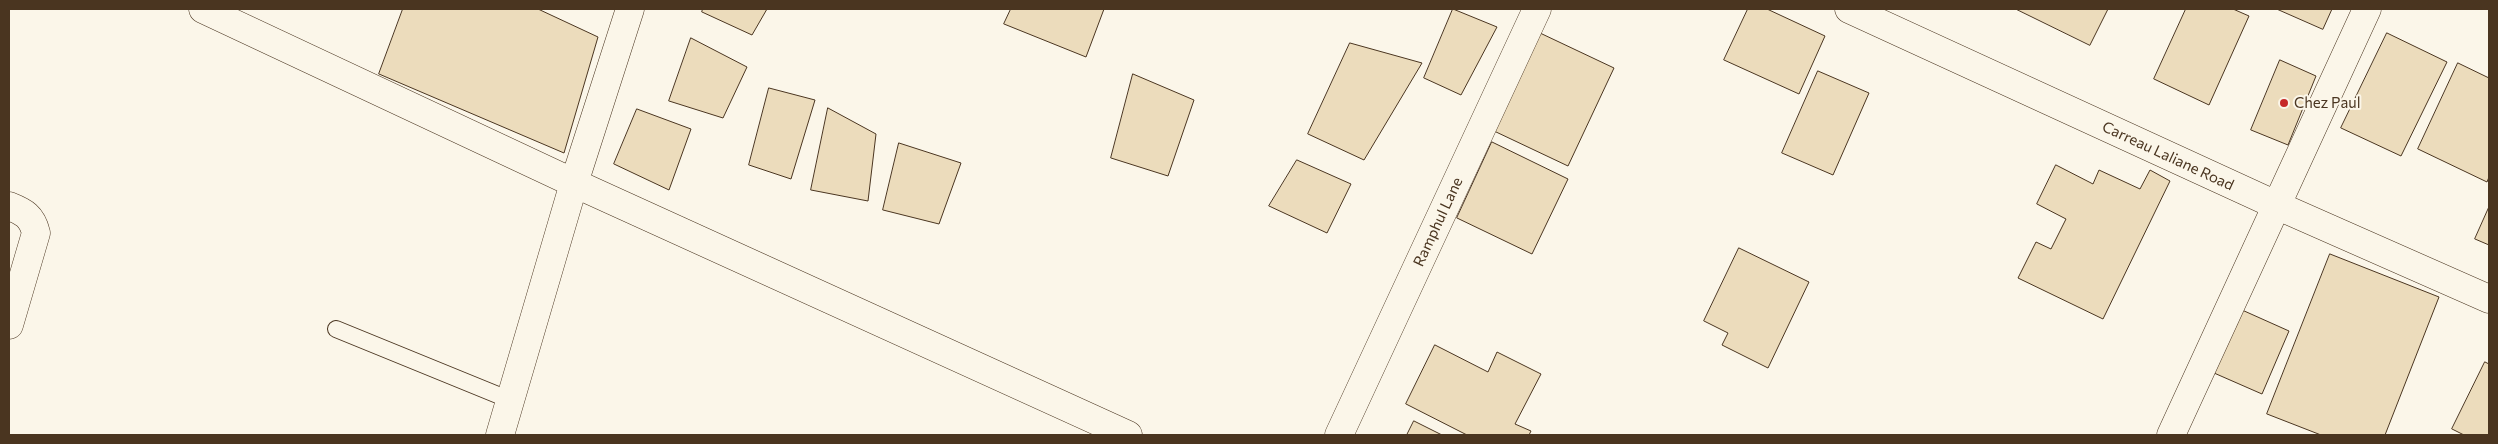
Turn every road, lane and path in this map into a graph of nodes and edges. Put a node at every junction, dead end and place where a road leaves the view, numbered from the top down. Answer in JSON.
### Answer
{"nodes":[{"id":1,"x":203,"y":9,"type":"edge"},
{"id":2,"x":630,"y":9,"type":"edge"},
{"id":3,"x":1537,"y":9,"type":"edge"},
{"id":4,"x":1849,"y":9,"type":"edge"},
{"id":5,"x":2367,"y":9,"type":"edge"},
{"id":6,"x":574,"y":184,"type":"junction"},
{"id":7,"x":2276,"y":205,"type":"junction"},
{"id":8,"x":9,"y":206,"type":"edge"},
{"id":9,"x":2489,"y":298,"type":"edge"},
{"id":10,"x":9,"y":325,"type":"edge"},
{"id":11,"x":336,"y":328,"type":"dead end"},
{"id":12,"x":510,"y":400,"type":"junction"},
{"id":13,"x":500,"y":435,"type":"edge"},
{"id":14,"x":1128,"y":435,"type":"edge"},
{"id":15,"x":1339,"y":435,"type":"edge"},
{"id":16,"x":2171,"y":435,"type":"edge"}],
"edges":[{"from":1,"to":6,"type":"street"},
{"from":2,"to":6,"type":"street"},
{"from":3,"to":15,"type":"street","name":"Ramphul Lane"},
{"from":4,"to":7,"type":"street","name":"Carreau Laliane Road"},
{"from":5,"to":7,"type":"street"},
{"from":6,"to":12,"type":"street"},
{"from":6,"to":14,"type":"street"},
{"from":7,"to":9,"type":"street","name":"Carreau Laliane Road"},
{"from":7,"to":16,"type":"street"},
{"from":8,"to":10,"type":"street"},
{"from":11,"to":12,"type":"lane"},
{"from":12,"to":13,"type":"street"}]}
